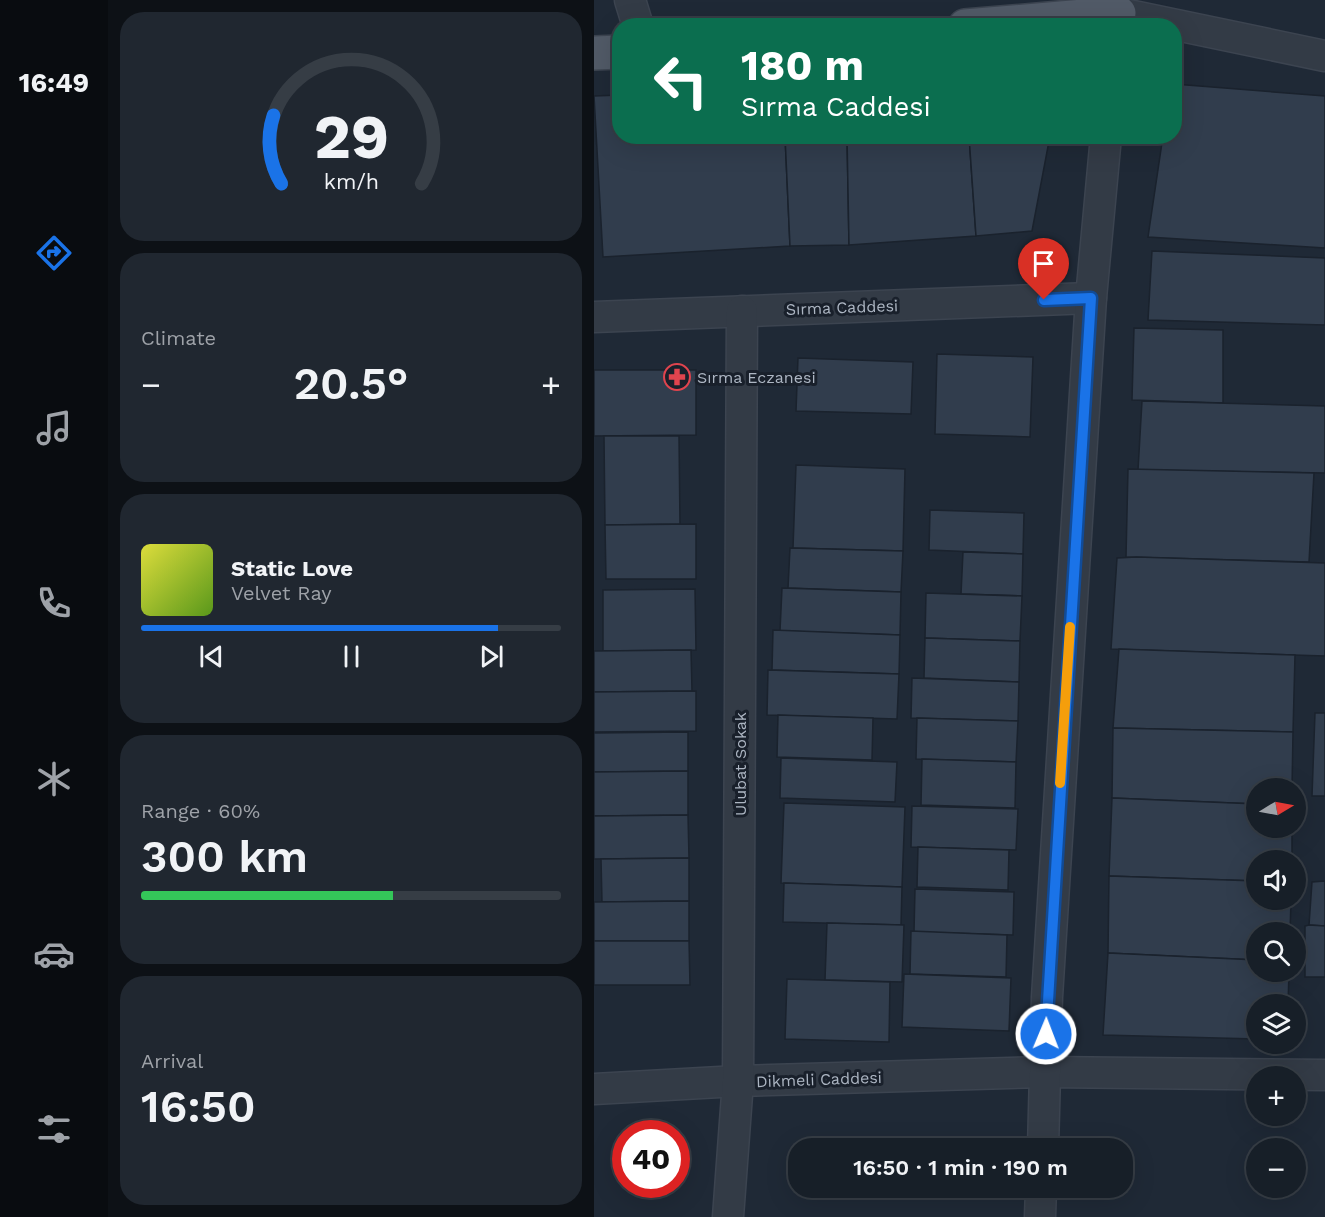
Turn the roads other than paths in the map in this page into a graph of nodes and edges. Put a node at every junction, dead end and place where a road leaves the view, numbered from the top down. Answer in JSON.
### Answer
{"nodes":[{"id":1,"x":630,"y":0,"type":"edge"},
{"id":2,"x":1120,"y":13,"type":"edge"},
{"id":3,"x":636,"y":18,"type":"edge"},
{"id":4,"x":1060,"y":18,"type":"edge"},
{"id":5,"x":1144,"y":18,"type":"edge"},
{"id":6,"x":1182,"y":26,"type":"edge"},
{"id":7,"x":612,"y":52,"type":"edge"},
{"id":8,"x":594,"y":53,"type":"edge"},
{"id":9,"x":1325,"y":56,"type":"edge"},
{"id":10,"x":1105,"y":144,"type":"edge"},
{"id":11,"x":1091,"y":298,"type":"junction"},
{"id":12,"x":742,"y":311,"type":"junction"},
{"id":13,"x":594,"y":317,"type":"edge"},
{"id":14,"x":1045,"y":1072,"type":"junction"},
{"id":15,"x":1325,"y":1075,"type":"edge"},
{"id":16,"x":738,"y":1081,"type":"junction"},
{"id":17,"x":594,"y":1089,"type":"edge"},
{"id":18,"x":1043,"y":1138,"type":"edge"},
{"id":19,"x":1041,"y":1198,"type":"edge"},
{"id":20,"x":728,"y":1217,"type":"edge"},
{"id":21,"x":1040,"y":1217,"type":"edge"}],
"edges":[{"from":1,"to":3,"type":"street"},
{"from":2,"to":4,"type":"main road"},
{"from":2,"to":5,"type":"street"},
{"from":6,"to":9,"type":"street"},
{"from":7,"to":8,"type":"main road"},
{"from":10,"to":11,"type":"street"},
{"from":11,"to":12,"type":"street","name":"Sırma Caddesi"},
{"from":11,"to":14,"type":"street"},
{"from":12,"to":13,"type":"street","name":"Sırma Caddesi"},
{"from":12,"to":16,"type":"street","name":"Ulubat Sokak"},
{"from":14,"to":15,"type":"street","name":"Dikmeli Caddesi"},
{"from":14,"to":16,"type":"street","name":"Dikmeli Caddesi"},
{"from":14,"to":18,"type":"street"},
{"from":16,"to":17,"type":"street","name":"Dikmeli Caddesi"},
{"from":16,"to":20,"type":"street","name":"Ulubat Sokak"},
{"from":19,"to":21,"type":"street"}]}
